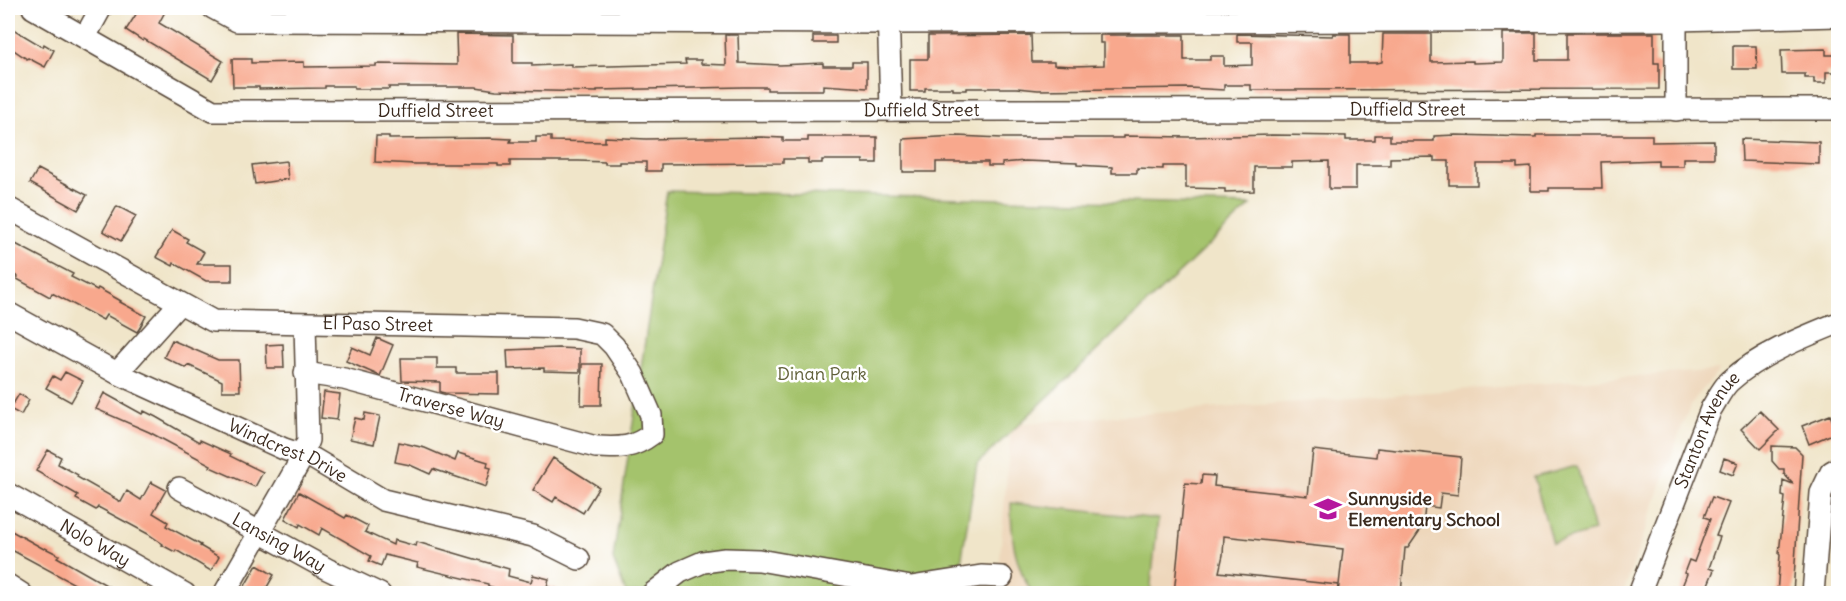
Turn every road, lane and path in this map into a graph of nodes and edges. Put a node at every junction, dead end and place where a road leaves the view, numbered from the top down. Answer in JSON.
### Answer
{"nodes":[{"id":1,"x":33,"y":8,"type":"edge"},
{"id":2,"x":101,"y":8,"type":"edge"},
{"id":3,"x":213,"y":8,"type":"edge"},
{"id":4,"x":1676,"y":14,"type":"edge"},
{"id":5,"x":888,"y":15,"type":"edge"},
{"id":6,"x":1839,"y":16,"type":"edge"},
{"id":7,"x":85,"y":37,"type":"junction"},
{"id":8,"x":891,"y":110,"type":"junction"},
{"id":9,"x":1676,"y":110,"type":"junction"},
{"id":10,"x":1839,"y":110,"type":"edge"},
{"id":11,"x":8,"y":208,"type":"edge"},
{"id":12,"x":179,"y":304,"type":"junction"},
{"id":13,"x":8,"y":313,"type":"edge"},
{"id":14,"x":1839,"y":323,"type":"edge"},
{"id":15,"x":305,"y":324,"type":"junction"},
{"id":16,"x":117,"y":373,"type":"junction"},
{"id":17,"x":305,"y":373,"type":"junction"},
{"id":18,"x":596,"y":447,"type":"joint"},
{"id":19,"x":302,"y":454,"type":"junction"},
{"id":20,"x":1839,"y":468,"type":"edge"},
{"id":21,"x":179,"y":488,"type":"dead end"},
{"id":22,"x":8,"y":494,"type":"edge"},
{"id":23,"x":258,"y":531,"type":"junction"},
{"id":24,"x":579,"y":559,"type":"dead end"},
{"id":25,"x":1002,"y":577,"type":"dead end"},
{"id":26,"x":8,"y":585,"type":"edge"},
{"id":27,"x":22,"y":594,"type":"edge"},
{"id":28,"x":185,"y":594,"type":"edge"},
{"id":29,"x":224,"y":594,"type":"edge"},
{"id":30,"x":380,"y":594,"type":"edge"},
{"id":31,"x":652,"y":594,"type":"edge"},
{"id":32,"x":1638,"y":594,"type":"edge"},
{"id":33,"x":1813,"y":594,"type":"edge"}],
"edges":[{"from":1,"to":7,"type":"street","name":"Duffield Street"},
{"from":2,"to":7,"type":"street"},
{"from":3,"to":5,"type":"street"},
{"from":4,"to":5,"type":"street"},
{"from":4,"to":6,"type":"street"},
{"from":4,"to":9,"type":"street"},
{"from":5,"to":8,"type":"street"},
{"from":7,"to":8,"type":"street","name":"Duffield Street"},
{"from":8,"to":9,"type":"street","name":"Duffield Street"},
{"from":9,"to":10,"type":"street","name":"Duffield Street"},
{"from":11,"to":12,"type":"street","name":"El Paso Street"},
{"from":12,"to":15,"type":"street","name":"El Paso Street"},
{"from":12,"to":16,"type":"street"},
{"from":13,"to":16,"type":"street","name":"Windcrest Drive"},
{"from":14,"to":32,"type":"street","name":"Stanton Avenue"},
{"from":15,"to":17,"type":"street"},
{"from":15,"to":18,"type":"street","name":"El Paso Street"},
{"from":16,"to":19,"type":"street","name":"Windcrest Drive"},
{"from":17,"to":18,"type":"street","name":"Traverse Way"},
{"from":17,"to":19,"type":"street"},
{"from":19,"to":23,"type":"street"},
{"from":19,"to":24,"type":"street","name":"Windcrest Drive"},
{"from":20,"to":33,"type":"street"},
{"from":21,"to":23,"type":"street","name":"Lansing Way"},
{"from":22,"to":28,"type":"street","name":"Nolo Way"},
{"from":23,"to":29,"type":"street"},
{"from":23,"to":30,"type":"street","name":"Lansing Way"},
{"from":25,"to":31,"type":"street"},
{"from":26,"to":27,"type":"street"}]}
